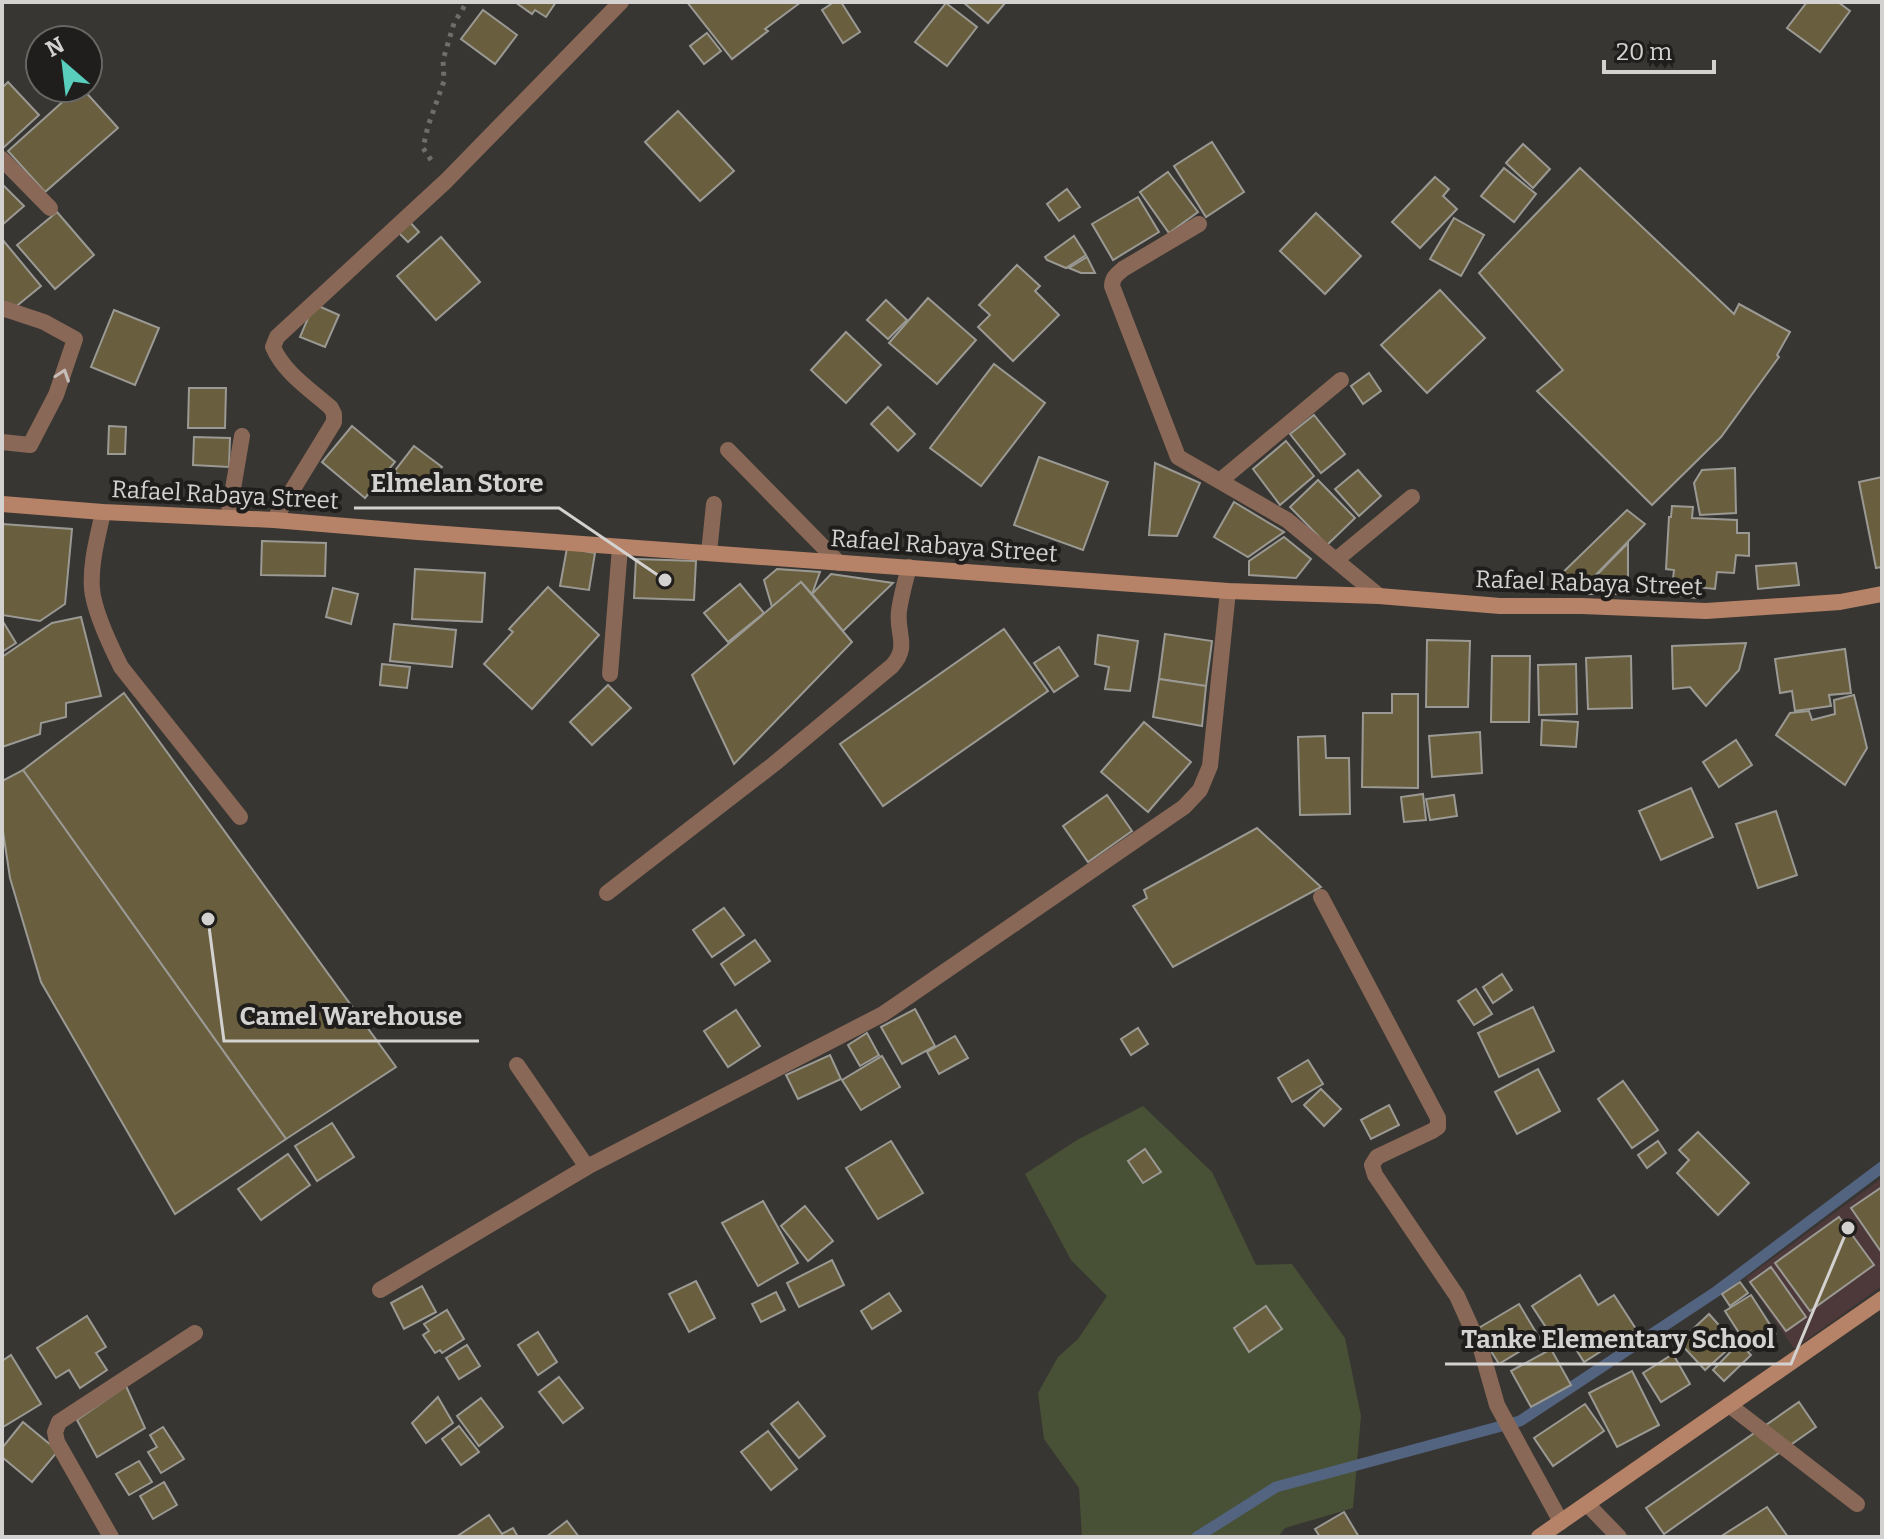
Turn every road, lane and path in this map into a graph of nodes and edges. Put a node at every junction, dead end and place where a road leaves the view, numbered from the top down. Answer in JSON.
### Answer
{"nodes":[{"id":1,"x":467,"y":2,"type":"edge"},
{"id":2,"x":621,"y":2,"type":"edge"},
{"id":3,"x":2,"y":159,"type":"edge"},
{"id":4,"x":446,"y":181,"type":"junction"},
{"id":5,"x":50,"y":208,"type":"dead end"},
{"id":6,"x":1199,"y":224,"type":"dead end"},
{"id":7,"x":2,"y":308,"type":"edge"},
{"id":8,"x":1341,"y":380,"type":"dead end"},
{"id":9,"x":242,"y":436,"type":"dead end"},
{"id":10,"x":2,"y":442,"type":"edge"},
{"id":11,"x":728,"y":450,"type":"dead end"},
{"id":12,"x":1221,"y":480,"type":"junction"},
{"id":13,"x":1412,"y":497,"type":"dead end"},
{"id":14,"x":2,"y":504,"type":"edge"},
{"id":15,"x":714,"y":504,"type":"dead end"},
{"id":16,"x":103,"y":512,"type":"junction"},
{"id":17,"x":228,"y":518,"type":"junction"},
{"id":18,"x":274,"y":520,"type":"junction"},
{"id":19,"x":620,"y":547,"type":"junction"},
{"id":20,"x":709,"y":553,"type":"junction"},
{"id":21,"x":1336,"y":560,"type":"junction"},
{"id":22,"x":839,"y":563,"type":"junction"},
{"id":23,"x":909,"y":567,"type":"junction"},
{"id":24,"x":1228,"y":591,"type":"junction"},
{"id":25,"x":1882,"y":594,"type":"edge"},
{"id":26,"x":1379,"y":596,"type":"junction"},
{"id":27,"x":610,"y":674,"type":"dead end"},
{"id":28,"x":240,"y":817,"type":"dead end"},
{"id":29,"x":607,"y":893,"type":"dead end"},
{"id":30,"x":1321,"y":897,"type":"dead end"},
{"id":31,"x":517,"y":1065,"type":"dead end"},
{"id":32,"x":587,"y":1167,"type":"junction"},
{"id":33,"x":380,"y":1290,"type":"dead end"},
{"id":34,"x":1882,"y":1299,"type":"edge"},
{"id":35,"x":195,"y":1333,"type":"dead end"},
{"id":36,"x":1729,"y":1405,"type":"junction"},
{"id":37,"x":1587,"y":1504,"type":"junction"},
{"id":38,"x":1857,"y":1504,"type":"dead end"},
{"id":39,"x":1561,"y":1522,"type":"junction"},
{"id":40,"x":111,"y":1537,"type":"edge"},
{"id":41,"x":1539,"y":1537,"type":"edge"},
{"id":42,"x":1619,"y":1537,"type":"edge"}],
"edges":[{"from":1,"to":4,"type":"path"},
{"from":2,"to":4,"type":"street"},
{"from":3,"to":5,"type":"street"},
{"from":4,"to":18,"type":"street"},
{"from":6,"to":12,"type":"street"},
{"from":10,"to":7,"type":"street","one_way":true},
{"from":8,"to":12,"type":"street"},
{"from":9,"to":17,"type":"street"},
{"from":11,"to":22,"type":"street"},
{"from":12,"to":21,"type":"street"},
{"from":13,"to":21,"type":"street"},
{"from":14,"to":16,"type":"street","name":"Rafael Rabaya Street"},
{"from":15,"to":20,"type":"street"},
{"from":16,"to":17,"type":"street","name":"Rafael Rabaya Street"},
{"from":16,"to":28,"type":"street"},
{"from":17,"to":18,"type":"street","name":"Rafael Rabaya Street"},
{"from":18,"to":19,"type":"street","name":"Rafael Rabaya Street"},
{"from":19,"to":20,"type":"street","name":"Rafael Rabaya Street"},
{"from":19,"to":27,"type":"street"},
{"from":20,"to":22,"type":"street","name":"Rafael Rabaya Street"},
{"from":21,"to":26,"type":"street"},
{"from":22,"to":23,"type":"street","name":"Rafael Rabaya Street"},
{"from":23,"to":24,"type":"street","name":"Rafael Rabaya Street"},
{"from":23,"to":29,"type":"street"},
{"from":24,"to":26,"type":"street","name":"Rafael Rabaya Street"},
{"from":24,"to":32,"type":"street"},
{"from":25,"to":26,"type":"street","name":"Rafael Rabaya Street"},
{"from":30,"to":39,"type":"street"},
{"from":31,"to":32,"type":"street"},
{"from":32,"to":33,"type":"street"},
{"from":34,"to":36,"type":"street"},
{"from":35,"to":40,"type":"street"},
{"from":36,"to":37,"type":"street"},
{"from":36,"to":38,"type":"street"},
{"from":37,"to":39,"type":"street"},
{"from":37,"to":42,"type":"street"},
{"from":39,"to":41,"type":"street"}]}
